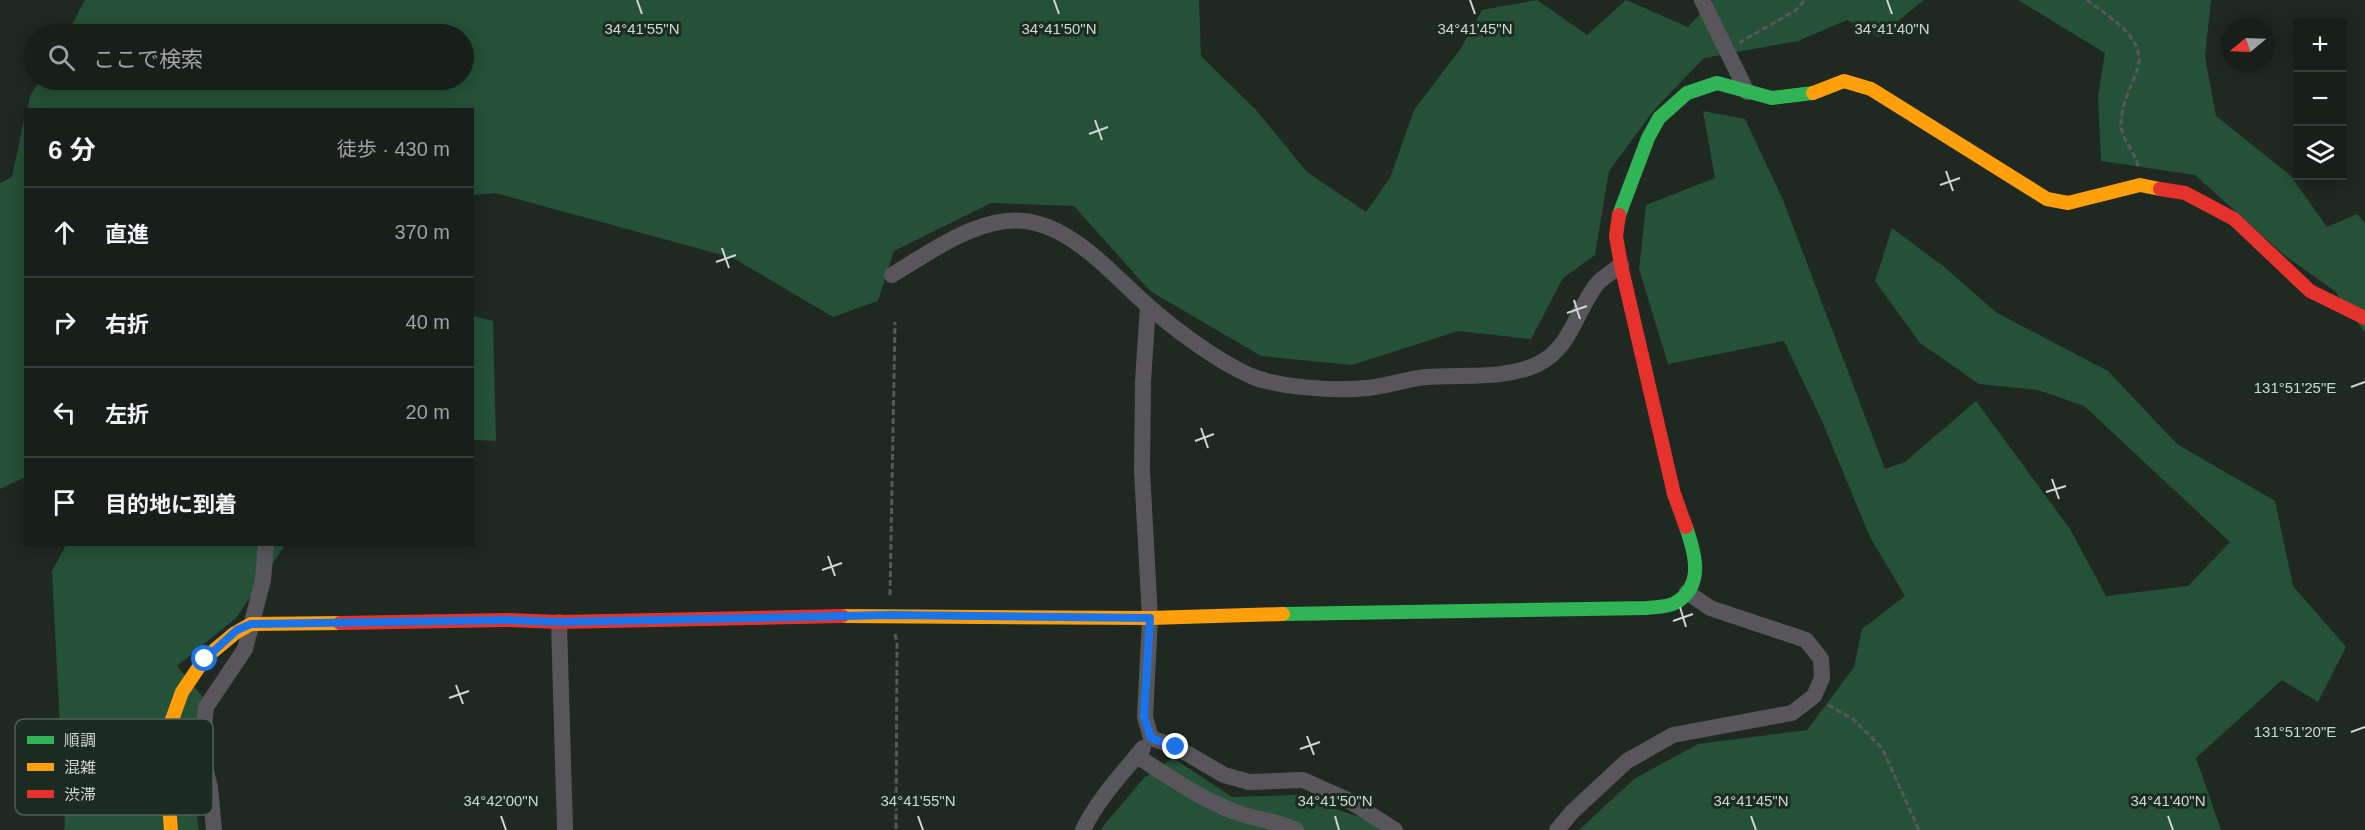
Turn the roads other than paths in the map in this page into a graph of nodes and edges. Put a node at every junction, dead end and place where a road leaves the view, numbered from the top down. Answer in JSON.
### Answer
{"nodes":[{"id":1,"x":1702,"y":0,"type":"edge"},
{"id":2,"x":1747,"y":92,"type":"junction"},
{"id":3,"x":1621,"y":265,"type":"junction"},
{"id":4,"x":892,"y":275,"type":"dead end"},
{"id":5,"x":1148,"y":306,"type":"junction"},
{"id":6,"x":2365,"y":318,"type":"edge"},
{"id":7,"x":266,"y":546,"type":"edge"},
{"id":8,"x":1687,"y":592,"type":"junction"},
{"id":9,"x":1150,"y":618,"type":"junction"},
{"id":10,"x":559,"y":622,"type":"junction"},
{"id":11,"x":251,"y":624,"type":"junction"},
{"id":12,"x":172,"y":719,"type":"edge"},
{"id":13,"x":205,"y":719,"type":"edge"},
{"id":14,"x":1151,"y":738,"type":"junction"},
{"id":15,"x":1137,"y":756,"type":"junction"},
{"id":16,"x":170,"y":815,"type":"edge"},
{"id":17,"x":213,"y":815,"type":"edge"},
{"id":18,"x":171,"y":830,"type":"edge"},
{"id":19,"x":214,"y":830,"type":"edge"},
{"id":20,"x":565,"y":830,"type":"edge"},
{"id":21,"x":1083,"y":830,"type":"edge"},
{"id":22,"x":1296,"y":830,"type":"edge"},
{"id":23,"x":1395,"y":830,"type":"edge"},
{"id":24,"x":1557,"y":830,"type":"edge"}],
"edges":[{"from":1,"to":2,"type":"street"},
{"from":2,"to":3,"type":"street"},
{"from":2,"to":6,"type":"street"},
{"from":3,"to":5,"type":"street"},
{"from":3,"to":8,"type":"street"},
{"from":4,"to":5,"type":"street"},
{"from":5,"to":9,"type":"street"},
{"from":7,"to":11,"type":"street"},
{"from":8,"to":9,"type":"street"},
{"from":8,"to":24,"type":"street"},
{"from":9,"to":10,"type":"street"},
{"from":9,"to":14,"type":"street"},
{"from":10,"to":11,"type":"street"},
{"from":10,"to":20,"type":"street"},
{"from":11,"to":12,"type":"street"},
{"from":11,"to":13,"type":"street"},
{"from":14,"to":15,"type":"street"},
{"from":14,"to":23,"type":"street"},
{"from":15,"to":21,"type":"street"},
{"from":15,"to":22,"type":"street"},
{"from":16,"to":18,"type":"street"},
{"from":17,"to":19,"type":"street"}]}
